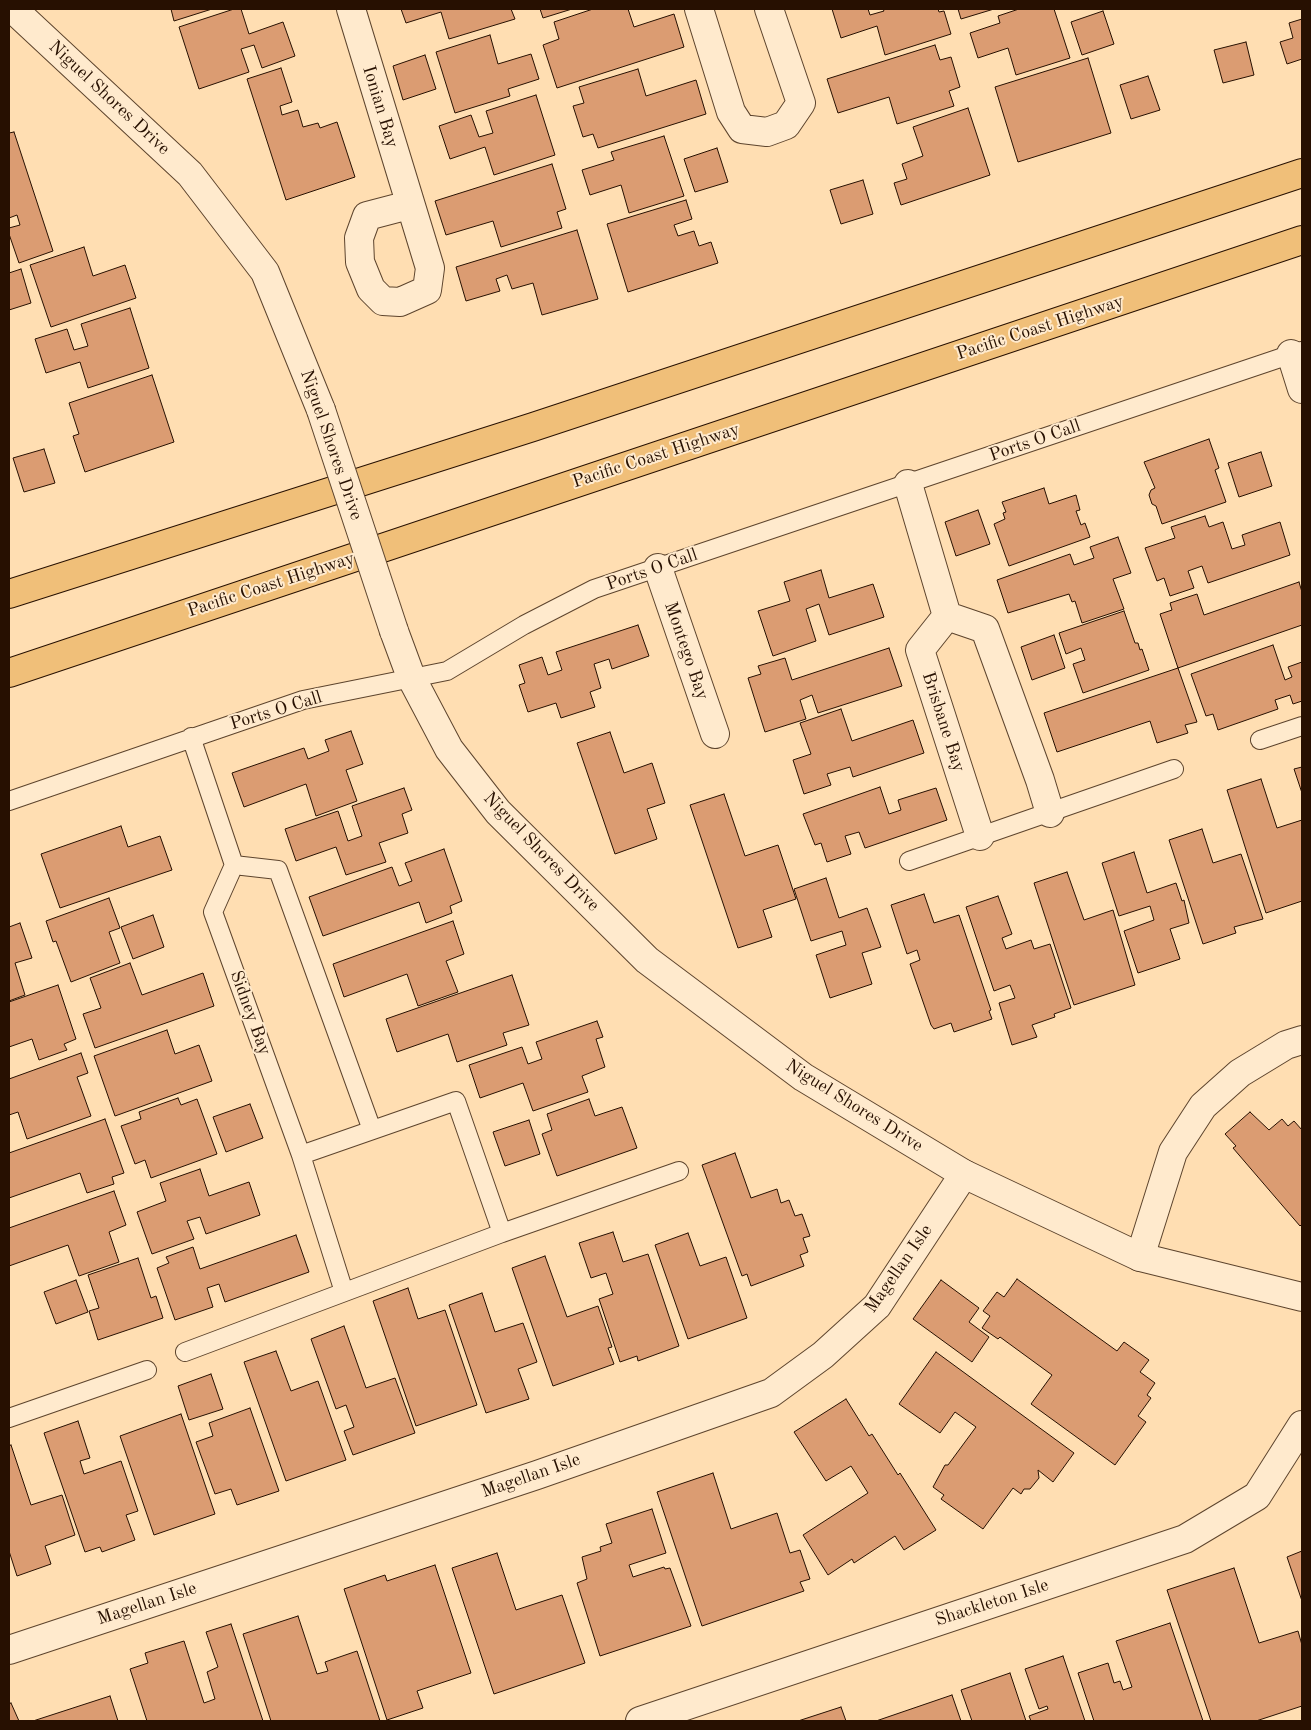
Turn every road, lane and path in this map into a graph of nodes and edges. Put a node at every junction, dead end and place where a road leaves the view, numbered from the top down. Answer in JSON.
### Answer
{"nodes":[{"id":1,"x":13,"y":9,"type":"edge"},
{"id":2,"x":351,"y":9,"type":"edge"},
{"id":3,"x":699,"y":9,"type":"edge"},
{"id":4,"x":768,"y":9,"type":"edge"},
{"id":5,"x":1302,"y":173,"type":"edge"},
{"id":6,"x":409,"y":204,"type":"dead end"},
{"id":7,"x":1302,"y":240,"type":"edge"},
{"id":8,"x":1297,"y":352,"type":"edge"},
{"id":9,"x":1302,"y":389,"type":"edge"},
{"id":10,"x":908,"y":484,"type":"junction"},
{"id":11,"x":658,"y":568,"type":"junction"},
{"id":12,"x":9,"y":594,"type":"edge"},
{"id":13,"x":947,"y":616,"type":"junction"},
{"id":14,"x":9,"y":673,"type":"edge"},
{"id":15,"x":410,"y":677,"type":"junction"},
{"id":16,"x":1302,"y":726,"type":"edge"},
{"id":17,"x":715,"y":734,"type":"dead end"},
{"id":18,"x":191,"y":737,"type":"junction"},
{"id":19,"x":1260,"y":740,"type":"dead end"},
{"id":20,"x":1174,"y":769,"type":"dead end"},
{"id":21,"x":9,"y":801,"type":"edge"},
{"id":22,"x":1050,"y":813,"type":"junction"},
{"id":23,"x":980,"y":836,"type":"junction"},
{"id":24,"x":909,"y":861,"type":"dead end"},
{"id":25,"x":234,"y":864,"type":"junction"},
{"id":26,"x":1302,"y":1040,"type":"edge"},
{"id":27,"x":372,"y":1130,"type":"junction"},
{"id":28,"x":301,"y":1155,"type":"junction"},
{"id":29,"x":679,"y":1171,"type":"dead end"},
{"id":30,"x":964,"y":1174,"type":"junction"},
{"id":31,"x":502,"y":1233,"type":"junction"},
{"id":32,"x":1140,"y":1257,"type":"junction"},
{"id":33,"x":344,"y":1292,"type":"junction"},
{"id":34,"x":1302,"y":1297,"type":"edge"},
{"id":35,"x":185,"y":1352,"type":"dead end"},
{"id":36,"x":147,"y":1370,"type":"dead end"},
{"id":37,"x":9,"y":1418,"type":"edge"},
{"id":38,"x":1302,"y":1425,"type":"edge"},
{"id":39,"x":9,"y":1650,"type":"edge"},
{"id":40,"x":640,"y":1721,"type":"edge"}],
"edges":[{"from":1,"to":15,"type":"street","name":"Niguel Shores Drive","bridge":true},
{"from":2,"to":6,"type":"street","name":"Ionian Bay"},
{"from":3,"to":4,"type":"street"},
{"from":5,"to":12,"type":"highway"},
{"from":7,"to":14,"type":"highway","name":"Pacific Coast Highway"},
{"from":8,"to":9,"type":"street"},
{"from":8,"to":10,"type":"lane","name":"Ports O Call"},
{"from":10,"to":11,"type":"lane","name":"Ports O Call"},
{"from":10,"to":13,"type":"street"},
{"from":11,"to":15,"type":"lane","name":"Ports O Call"},
{"from":11,"to":17,"type":"street","name":"Montego Bay"},
{"from":13,"to":22,"type":"street"},
{"from":13,"to":23,"type":"street","name":"Brisbane Bay"},
{"from":15,"to":18,"type":"lane","name":"Ports O Call"},
{"from":15,"to":30,"type":"street","name":"Niguel Shores Drive"},
{"from":16,"to":19,"type":"lane"},
{"from":18,"to":21,"type":"lane","name":"Ports O Call"},
{"from":18,"to":25,"type":"lane"},
{"from":20,"to":22,"type":"lane"},
{"from":22,"to":23,"type":"lane"},
{"from":23,"to":24,"type":"lane"},
{"from":25,"to":27,"type":"lane"},
{"from":25,"to":28,"type":"lane","name":"Sidney Bay"},
{"from":26,"to":32,"type":"street"},
{"from":27,"to":28,"type":"lane"},
{"from":27,"to":31,"type":"lane"},
{"from":28,"to":33,"type":"lane","name":"Sidney Bay"},
{"from":29,"to":31,"type":"lane"},
{"from":30,"to":32,"type":"street","name":"Niguel Shores Drive"},
{"from":30,"to":39,"type":"street","name":"Magellan Isle"},
{"from":31,"to":33,"type":"lane"},
{"from":32,"to":34,"type":"street","name":"Niguel Shores Drive"},
{"from":33,"to":35,"type":"lane"},
{"from":36,"to":37,"type":"lane"},
{"from":38,"to":40,"type":"street","name":"Shackleton Isle"}]}
